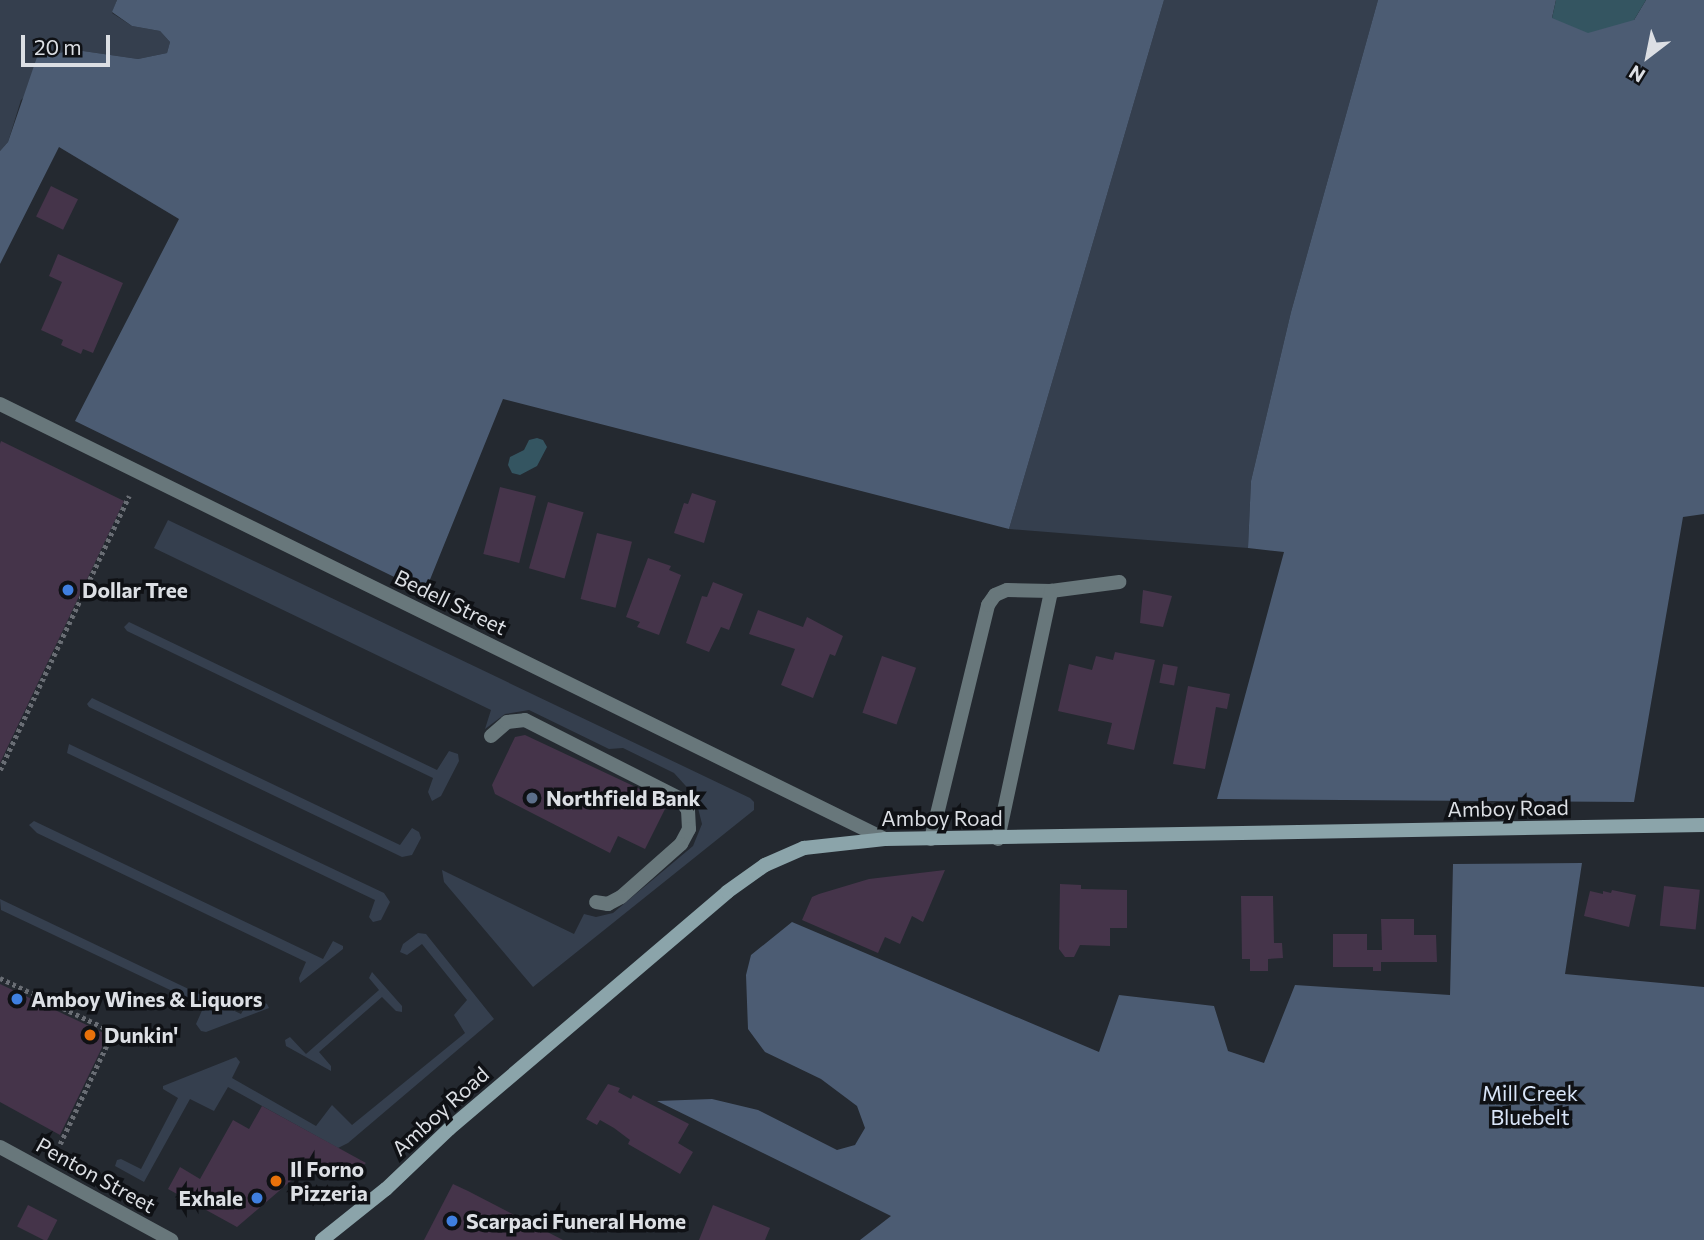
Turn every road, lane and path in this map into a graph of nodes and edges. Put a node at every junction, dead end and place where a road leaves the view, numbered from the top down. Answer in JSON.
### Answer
{"nodes":[{"id":1,"x":0,"y":404,"type":"edge"},
{"id":2,"x":130,"y":496,"type":"dead end"},
{"id":3,"x":1119,"y":582,"type":"dead end"},
{"id":4,"x":1051,"y":590,"type":"junction"},
{"id":5,"x":491,"y":736,"type":"dead end"},
{"id":6,"x":0,"y":770,"type":"edge"},
{"id":7,"x":1704,"y":825,"type":"edge"},
{"id":8,"x":884,"y":839,"type":"junction"},
{"id":9,"x":930,"y":839,"type":"junction"},
{"id":10,"x":998,"y":839,"type":"junction"},
{"id":11,"x":596,"y":902,"type":"dead end"},
{"id":12,"x":0,"y":978,"type":"edge"},
{"id":13,"x":113,"y":1032,"type":"junction"},
{"id":14,"x":134,"y":1042,"type":"dead end"},
{"id":15,"x":60,"y":1144,"type":"dead end"},
{"id":16,"x":0,"y":1147,"type":"edge"},
{"id":17,"x":172,"y":1240,"type":"edge"},
{"id":18,"x":321,"y":1240,"type":"edge"}],
"edges":[{"from":1,"to":8,"type":"street","name":"Bedell Street"},
{"from":2,"to":6,"type":"path"},
{"from":3,"to":4,"type":"street"},
{"from":4,"to":9,"type":"street"},
{"from":4,"to":10,"type":"street"},
{"from":5,"to":11,"type":"street"},
{"from":7,"to":10,"type":"main road","name":"Amboy Road"},
{"from":8,"to":9,"type":"main road","name":"Amboy Road"},
{"from":8,"to":18,"type":"main road","name":"Amboy Road"},
{"from":9,"to":10,"type":"main road","name":"Amboy Road"},
{"from":12,"to":13,"type":"path"},
{"from":13,"to":14,"type":"path"},
{"from":13,"to":15,"type":"path"},
{"from":16,"to":17,"type":"street","name":"Penton Street"}]}
